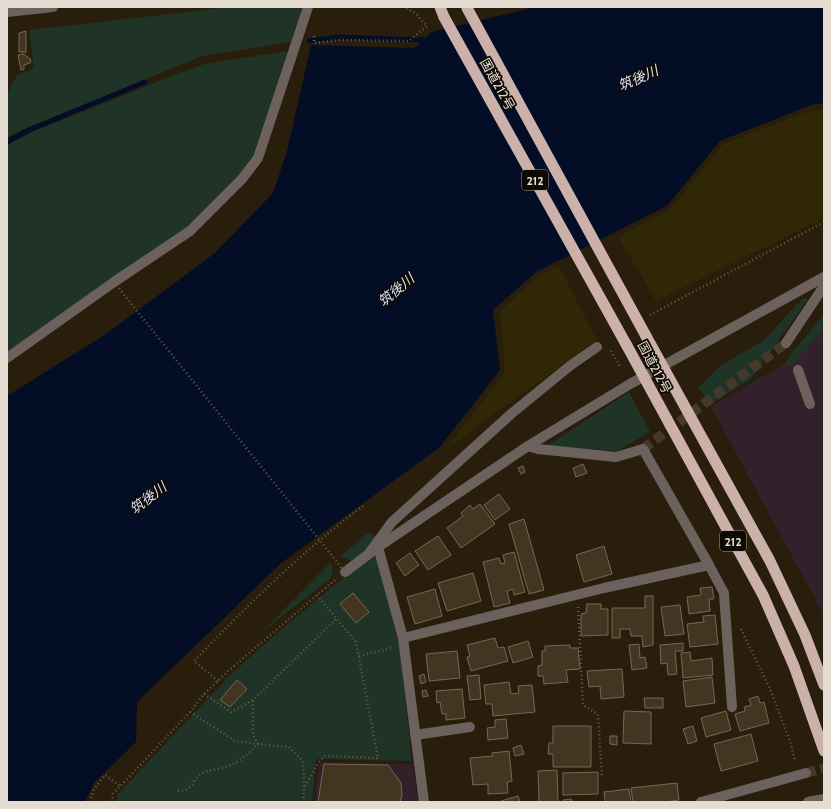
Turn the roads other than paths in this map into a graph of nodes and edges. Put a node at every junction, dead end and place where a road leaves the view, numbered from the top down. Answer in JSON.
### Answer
{"nodes":[{"id":1,"x":53,"y":7,"type":"edge"},
{"id":2,"x":308,"y":7,"type":"edge"},
{"id":3,"x":466,"y":8,"type":"edge"},
{"id":4,"x":7,"y":12,"type":"edge"},
{"id":5,"x":442,"y":12,"type":"edge"},
{"id":6,"x":824,"y":277,"type":"edge"},
{"id":7,"x":824,"y":286,"type":"edge"},
{"id":8,"x":786,"y":343,"type":"tunnel mouth"},
{"id":9,"x":597,"y":347,"type":"dead end"},
{"id":10,"x":7,"y":358,"type":"edge"},
{"id":11,"x":663,"y":366,"type":"junction"},
{"id":12,"x":798,"y":370,"type":"dead end"},
{"id":13,"x":644,"y":376,"type":"junction"},
{"id":14,"x":810,"y":404,"type":"dead end"},
{"id":15,"x":528,"y":446,"type":"junction"},
{"id":16,"x":378,"y":547,"type":"junction"},
{"id":17,"x":366,"y":556,"type":"junction"},
{"id":18,"x":709,"y":565,"type":"junction"},
{"id":19,"x":345,"y":572,"type":"road end"},
{"id":20,"x":403,"y":642,"type":"junction"},
{"id":21,"x":824,"y":685,"type":"edge"},
{"id":22,"x":732,"y":707,"type":"dead end"},
{"id":23,"x":470,"y":727,"type":"dead end"},
{"id":24,"x":415,"y":734,"type":"junction"},
{"id":25,"x":823,"y":748,"type":"edge"},
{"id":26,"x":803,"y":774,"type":"tunnel mouth"},
{"id":27,"x":824,"y":799,"type":"edge"},
{"id":28,"x":424,"y":802,"type":"edge"},
{"id":29,"x":701,"y":802,"type":"edge"},
{"id":30,"x":808,"y":802,"type":"edge"}],
"edges":[{"from":1,"to":4,"type":"street"},
{"from":2,"to":10,"type":"street"},
{"from":3,"to":11,"type":"highway","name":"国道212号","number":"212","bridge":true},
{"from":5,"to":13,"type":"highway","name":"国道212号","number":"212","bridge":true},
{"from":6,"to":11,"type":"street"},
{"from":7,"to":8,"type":"street"},
{"from":9,"to":17,"type":"street"},
{"from":11,"to":13,"type":"street"},
{"from":11,"to":21,"type":"highway","name":"国道212号","number":"212"},
{"from":12,"to":14,"type":"street"},
{"from":13,"to":15,"type":"street"},
{"from":13,"to":25,"type":"highway","name":"国道212号","number":"212"},
{"from":15,"to":16,"type":"street"},
{"from":15,"to":18,"type":"street"},
{"from":16,"to":17,"type":"street"},
{"from":16,"to":20,"type":"street"},
{"from":17,"to":19,"type":"street"},
{"from":18,"to":20,"type":"street"},
{"from":18,"to":22,"type":"street"},
{"from":20,"to":24,"type":"street"},
{"from":23,"to":24,"type":"street"},
{"from":24,"to":28,"type":"street"},
{"from":26,"to":29,"type":"street"},
{"from":27,"to":30,"type":"street"}]}
